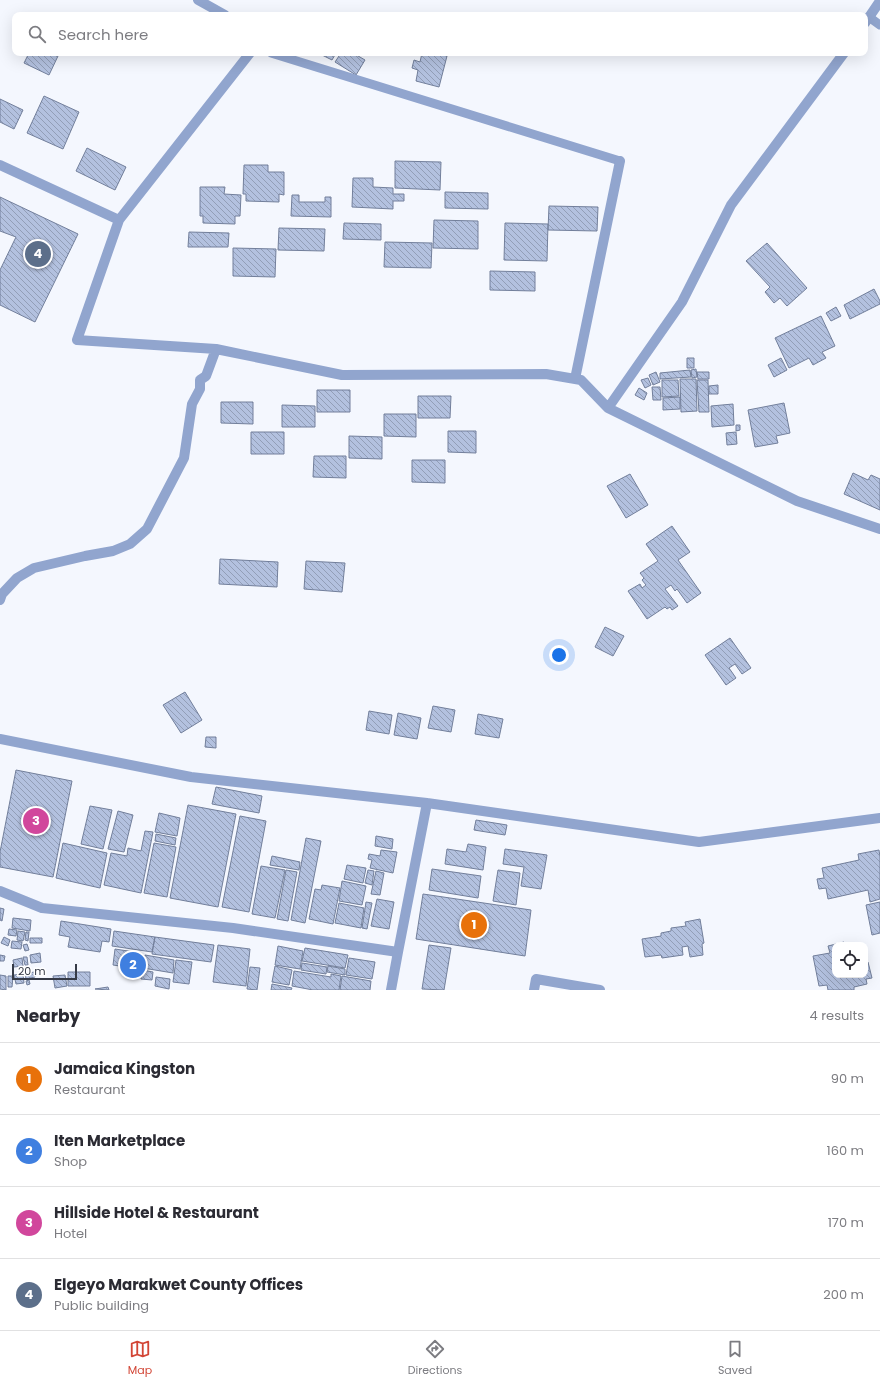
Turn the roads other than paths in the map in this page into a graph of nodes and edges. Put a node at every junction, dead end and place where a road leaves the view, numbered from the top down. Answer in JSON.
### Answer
{"nodes":[{"id":1,"x":198,"y":0,"type":"edge"},
{"id":2,"x":880,"y":0,"type":"edge"},
{"id":3,"x":220,"y":12,"type":"edge"},
{"id":4,"x":868,"y":18,"type":"edge"},
{"id":5,"x":868,"y":20,"type":"edge"},
{"id":6,"x":880,"y":25,"type":"edge"},
{"id":7,"x":248,"y":56,"type":"edge"},
{"id":8,"x":282,"y":56,"type":"edge"},
{"id":9,"x":842,"y":56,"type":"edge"},
{"id":10,"x":620,"y":161,"type":"joint"},
{"id":11,"x":0,"y":165,"type":"edge"},
{"id":12,"x":119,"y":220,"type":"junction"},
{"id":13,"x":216,"y":349,"type":"junction"},
{"id":14,"x":575,"y":379,"type":"junction"},
{"id":15,"x":608,"y":408,"type":"junction"},
{"id":16,"x":880,"y":529,"type":"edge"},
{"id":17,"x":0,"y":600,"type":"edge"},
{"id":18,"x":0,"y":739,"type":"edge"},
{"id":19,"x":427,"y":803,"type":"junction"},
{"id":20,"x":880,"y":818,"type":"edge"},
{"id":21,"x":0,"y":891,"type":"edge"},
{"id":22,"x":398,"y":952,"type":"junction"},
{"id":23,"x":391,"y":990,"type":"edge"},
{"id":24,"x":534,"y":990,"type":"edge"},
{"id":25,"x":600,"y":990,"type":"edge"}],
"edges":[{"from":1,"to":3,"type":"street"},
{"from":2,"to":4,"type":"street"},
{"from":5,"to":6,"type":"lane"},
{"from":7,"to":12,"type":"street"},
{"from":8,"to":10,"type":"lane"},
{"from":9,"to":15,"type":"street"},
{"from":10,"to":14,"type":"street"},
{"from":11,"to":12,"type":"street"},
{"from":12,"to":13,"type":"street"},
{"from":13,"to":14,"type":"street"},
{"from":13,"to":17,"type":"street"},
{"from":14,"to":15,"type":"street"},
{"from":15,"to":16,"type":"street"},
{"from":18,"to":19,"type":"street"},
{"from":19,"to":20,"type":"street"},
{"from":19,"to":22,"type":"street"},
{"from":21,"to":22,"type":"street"},
{"from":22,"to":23,"type":"street"},
{"from":24,"to":25,"type":"street"}]}
